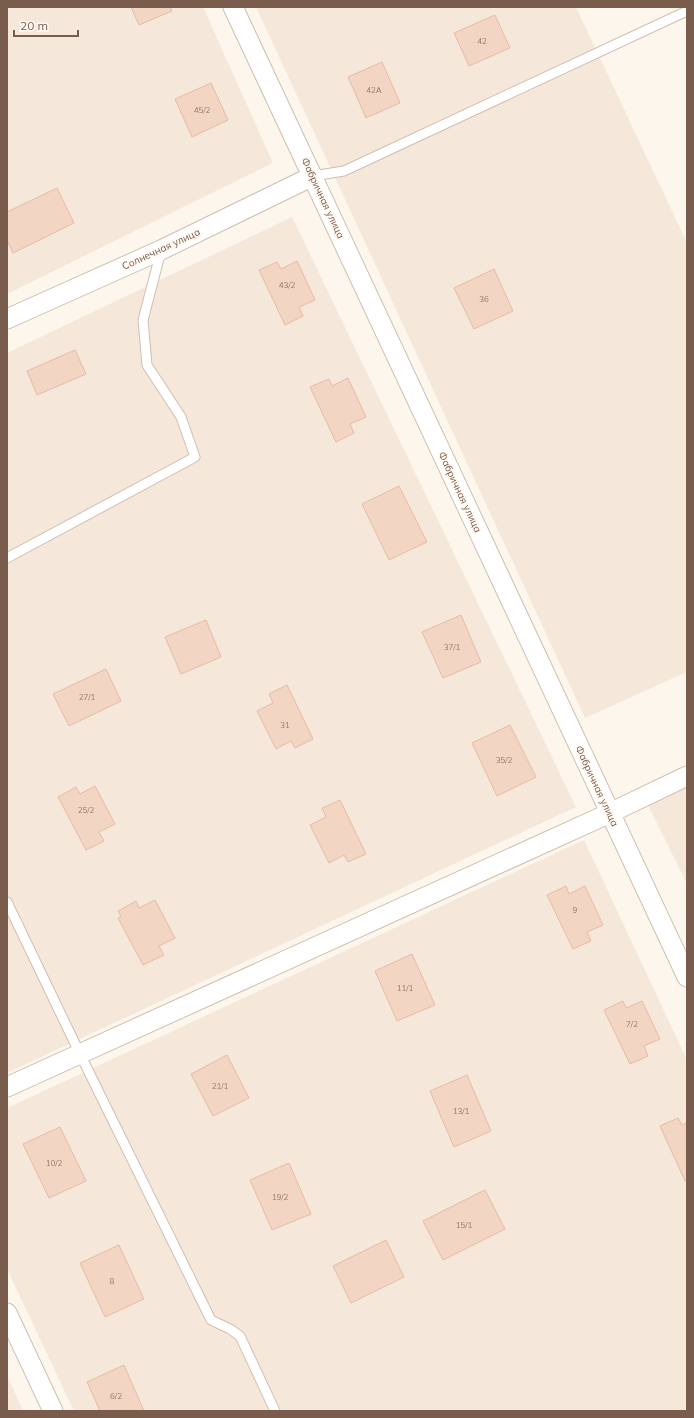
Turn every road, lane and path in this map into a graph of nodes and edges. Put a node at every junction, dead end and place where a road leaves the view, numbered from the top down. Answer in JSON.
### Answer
{"nodes":[{"id":1,"x":233,"y":7,"type":"edge"},
{"id":2,"x":687,"y":11,"type":"edge"},
{"id":3,"x":313,"y":176,"type":"junction"},
{"id":4,"x":161,"y":250,"type":"junction"},
{"id":5,"x":7,"y":319,"type":"edge"},
{"id":6,"x":7,"y":558,"type":"edge"},
{"id":7,"x":687,"y":776,"type":"edge"},
{"id":8,"x":610,"y":813,"type":"junction"},
{"id":9,"x":7,"y":902,"type":"edge"},
{"id":10,"x":687,"y":977,"type":"edge"},
{"id":11,"x":80,"y":1054,"type":"junction"},
{"id":12,"x":7,"y":1087,"type":"edge"},
{"id":13,"x":7,"y":1313,"type":"edge"},
{"id":14,"x":53,"y":1411,"type":"edge"},
{"id":15,"x":275,"y":1411,"type":"edge"}],
"edges":[{"from":1,"to":3,"type":"street","name":"Фабричная улица"},
{"from":2,"to":3,"type":"lane"},
{"from":3,"to":4,"type":"street","name":"Солнечная улица"},
{"from":3,"to":8,"type":"street","name":"Фабричная улица"},
{"from":4,"to":5,"type":"street","name":"Солнечная улица"},
{"from":4,"to":6,"type":"lane"},
{"from":7,"to":8,"type":"street"},
{"from":8,"to":10,"type":"street","name":"Фабричная улица"},
{"from":8,"to":11,"type":"street"},
{"from":9,"to":11,"type":"lane"},
{"from":11,"to":12,"type":"street"},
{"from":11,"to":15,"type":"lane"},
{"from":13,"to":14,"type":"street"}]}
